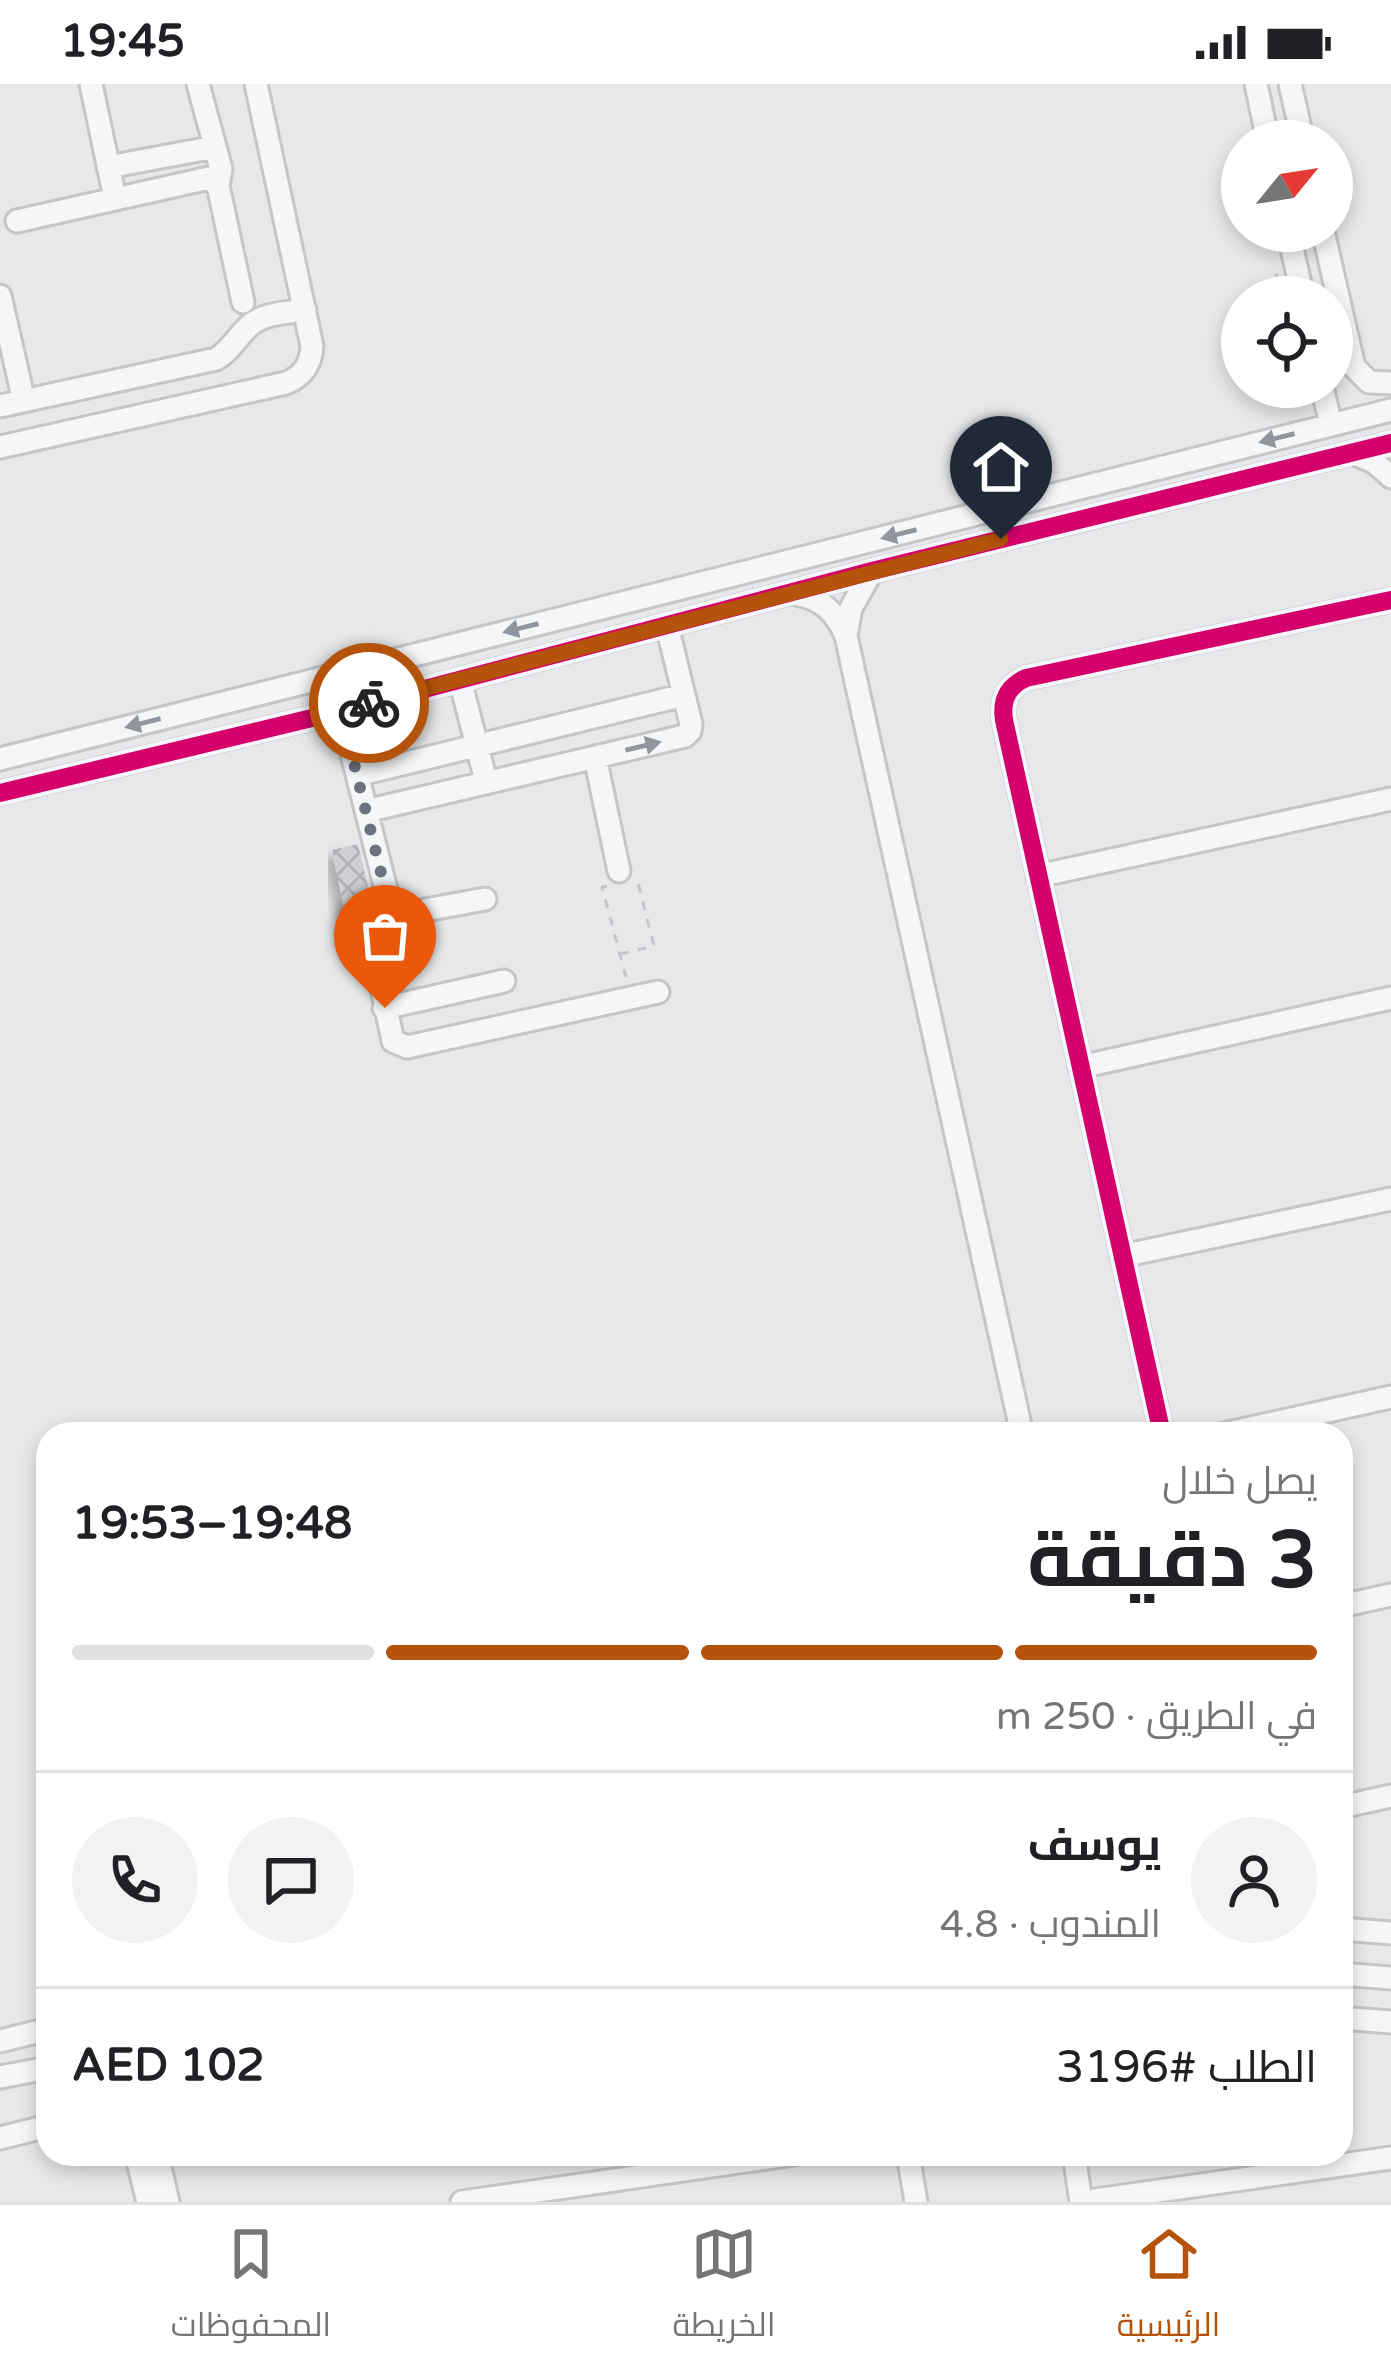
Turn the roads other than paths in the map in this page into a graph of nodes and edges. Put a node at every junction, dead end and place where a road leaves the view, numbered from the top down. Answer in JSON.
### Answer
{"nodes":[{"id":1,"x":92,"y":84,"type":"edge"},
{"id":2,"x":198,"y":84,"type":"edge"},
{"id":3,"x":256,"y":84,"type":"edge"},
{"id":4,"x":1256,"y":84,"type":"edge"},
{"id":5,"x":1290,"y":84,"type":"edge"},
{"id":6,"x":1264,"y":120,"type":"edge"},
{"id":7,"x":1298,"y":120,"type":"edge"},
{"id":8,"x":215,"y":147,"type":"junction"},
{"id":9,"x":164,"y":157,"type":"junction"},
{"id":10,"x":108,"y":167,"type":"junction"},
{"id":11,"x":173,"y":185,"type":"junction"},
{"id":12,"x":218,"y":186,"type":"junction"},
{"id":13,"x":115,"y":198,"type":"junction"},
{"id":14,"x":17,"y":221,"type":"dead end"},
{"id":15,"x":1328,"y":252,"type":"edge"},
{"id":16,"x":244,"y":302,"type":"dead end"},
{"id":17,"x":1,"y":303,"type":"edge"},
{"id":18,"x":305,"y":310,"type":"junction"},
{"id":19,"x":1391,"y":383,"type":"edge"},
{"id":20,"x":25,"y":401,"type":"junction"},
{"id":21,"x":0,"y":406,"type":"edge"},
{"id":22,"x":1327,"y":408,"type":"edge"},
{"id":23,"x":1391,"y":410,"type":"edge"},
{"id":24,"x":1331,"y":425,"type":"junction"},
{"id":25,"x":1391,"y":443,"type":"edge"},
{"id":26,"x":0,"y":447,"type":"edge"},
{"id":27,"x":1353,"y":453,"type":"junction"},
{"id":28,"x":1391,"y":477,"type":"edge"},
{"id":29,"x":872,"y":571,"type":"junction"},
{"id":30,"x":792,"y":593,"type":"junction"},
{"id":31,"x":1391,"y":600,"type":"edge"},
{"id":32,"x":667,"y":626,"type":"junction"},
{"id":33,"x":846,"y":636,"type":"junction"},
{"id":34,"x":460,"y":680,"type":"junction"},
{"id":35,"x":684,"y":695,"type":"junction"},
{"id":36,"x":341,"y":711,"type":"junction"},
{"id":37,"x":476,"y":745,"type":"junction"},
{"id":38,"x":595,"y":757,"type":"junction"},
{"id":39,"x":0,"y":759,"type":"edge"},
{"id":40,"x":357,"y":776,"type":"junction"},
{"id":41,"x":485,"y":781,"type":"junction"},
{"id":42,"x":0,"y":793,"type":"edge"},
{"id":43,"x":1391,"y":799,"type":"edge"},
{"id":44,"x":366,"y":811,"type":"junction"},
{"id":45,"x":619,"y":871,"type":"dead end"},
{"id":46,"x":1038,"y":876,"type":"junction"},
{"id":47,"x":485,"y":899,"type":"dead end"},
{"id":48,"x":392,"y":916,"type":"junction"},
{"id":49,"x":504,"y":981,"type":"dead end"},
{"id":50,"x":658,"y":992,"type":"dead end"},
{"id":51,"x":1391,"y":998,"type":"edge"},
{"id":52,"x":385,"y":1008,"type":"junction"},
{"id":53,"x":1079,"y":1067,"type":"junction"},
{"id":54,"x":1391,"y":1199,"type":"edge"},
{"id":55,"x":1122,"y":1256,"type":"junction"},
{"id":56,"x":1391,"y":1397,"type":"edge"},
{"id":57,"x":1019,"y":1422,"type":"edge"},
{"id":58,"x":1159,"y":1422,"type":"edge"},
{"id":59,"x":1278,"y":1422,"type":"edge"},
{"id":60,"x":1391,"y":1595,"type":"edge"},
{"id":61,"x":1353,"y":1603,"type":"edge"},
{"id":62,"x":1391,"y":1796,"type":"edge"},
{"id":63,"x":1353,"y":1804,"type":"edge"},
{"id":64,"x":1353,"y":1930,"type":"edge"},
{"id":65,"x":1391,"y":1933,"type":"edge"},
{"id":66,"x":1353,"y":1975,"type":"edge"},
{"id":67,"x":1390,"y":1979,"type":"edge"},
{"id":68,"x":1353,"y":2019,"type":"edge"},
{"id":69,"x":1391,"y":2021,"type":"edge"},
{"id":70,"x":36,"y":2032,"type":"edge"},
{"id":71,"x":0,"y":2041,"type":"edge"},
{"id":72,"x":36,"y":2070,"type":"edge"},
{"id":73,"x":0,"y":2077,"type":"edge"},
{"id":74,"x":36,"y":2129,"type":"edge"},
{"id":75,"x":0,"y":2138,"type":"edge"},
{"id":76,"x":1391,"y":2158,"type":"edge"},
{"id":77,"x":139,"y":2166,"type":"edge"},
{"id":78,"x":160,"y":2166,"type":"edge"},
{"id":79,"x":712,"y":2166,"type":"edge"},
{"id":80,"x":910,"y":2166,"type":"edge"},
{"id":81,"x":1076,"y":2166,"type":"edge"},
{"id":82,"x":1242,"y":2191,"type":"edge"},
{"id":83,"x":148,"y":2202,"type":"edge"},
{"id":84,"x":168,"y":2202,"type":"edge"},
{"id":85,"x":462,"y":2202,"type":"edge"},
{"id":86,"x":916,"y":2202,"type":"edge"}],
"edges":[{"from":1,"to":10,"type":"street"},
{"from":2,"to":8,"type":"street"},
{"from":3,"to":18,"type":"street"},
{"from":4,"to":6,"type":"street"},
{"from":5,"to":7,"type":"street"},
{"from":8,"to":9,"type":"street"},
{"from":8,"to":12,"type":"street"},
{"from":9,"to":10,"type":"street"},
{"from":9,"to":11,"type":"street"},
{"from":10,"to":13,"type":"street"},
{"from":11,"to":12,"type":"street"},
{"from":11,"to":13,"type":"street"},
{"from":12,"to":16,"type":"street"},
{"from":13,"to":14,"type":"street"},
{"from":15,"to":19,"type":"street"},
{"from":17,"to":20,"type":"street"},
{"from":18,"to":20,"type":"street"},
{"from":18,"to":26,"type":"street"},
{"from":20,"to":21,"type":"street"},
{"from":22,"to":24,"type":"street"},
{"from":23,"to":24,"type":"street"},
{"from":24,"to":39,"type":"street","one_way":true},
{"from":25,"to":27,"type":"street"},
{"from":27,"to":28,"type":"street"},
{"from":27,"to":29,"type":"street"},
{"from":29,"to":30,"type":"street"},
{"from":29,"to":33,"type":"street"},
{"from":30,"to":32,"type":"street"},
{"from":30,"to":33,"type":"street"},
{"from":31,"to":46,"type":"street"},
{"from":32,"to":34,"type":"street"},
{"from":32,"to":35,"type":"street"},
{"from":33,"to":57,"type":"street"},
{"from":34,"to":36,"type":"street"},
{"from":34,"to":37,"type":"street"},
{"from":35,"to":37,"type":"street"},
{"from":38,"to":35,"type":"street","one_way":true},
{"from":36,"to":40,"type":"street"},
{"from":36,"to":42,"type":"street"},
{"from":37,"to":40,"type":"street"},
{"from":37,"to":41,"type":"street"},
{"from":38,"to":41,"type":"street"},
{"from":38,"to":45,"type":"street"},
{"from":40,"to":44,"type":"street"},
{"from":41,"to":44,"type":"street"},
{"from":43,"to":46,"type":"street"},
{"from":44,"to":48,"type":"street"},
{"from":46,"to":53,"type":"street"},
{"from":47,"to":48,"type":"street"},
{"from":48,"to":52,"type":"street"},
{"from":49,"to":52,"type":"street"},
{"from":50,"to":52,"type":"street"},
{"from":51,"to":53,"type":"street"},
{"from":53,"to":55,"type":"street"},
{"from":54,"to":55,"type":"street"},
{"from":55,"to":58,"type":"street"},
{"from":56,"to":59,"type":"street"},
{"from":60,"to":61,"type":"street"},
{"from":62,"to":63,"type":"street"},
{"from":64,"to":65,"type":"street"},
{"from":66,"to":67,"type":"street"},
{"from":68,"to":69,"type":"street"},
{"from":70,"to":71,"type":"street"},
{"from":72,"to":73,"type":"street"},
{"from":74,"to":75,"type":"street"},
{"from":76,"to":82,"type":"street"},
{"from":77,"to":83,"type":"street"},
{"from":78,"to":84,"type":"street"},
{"from":79,"to":85,"type":"street"},
{"from":80,"to":86,"type":"street"},
{"from":81,"to":82,"type":"street"}]}
